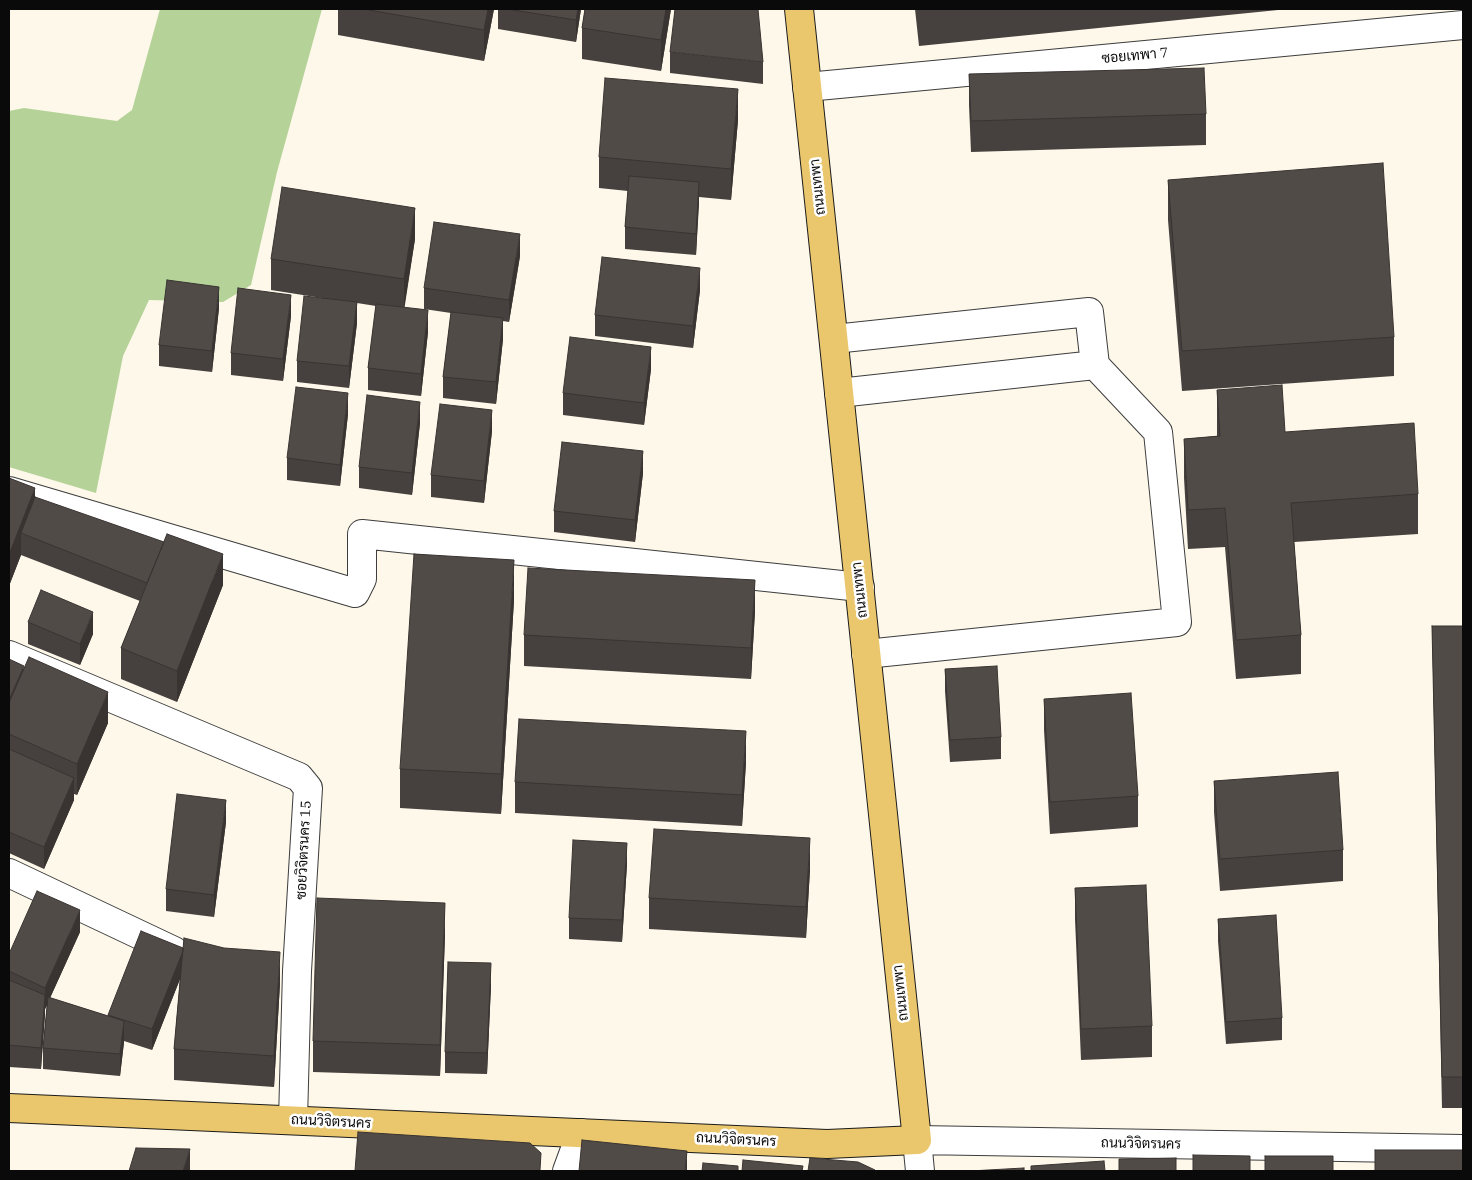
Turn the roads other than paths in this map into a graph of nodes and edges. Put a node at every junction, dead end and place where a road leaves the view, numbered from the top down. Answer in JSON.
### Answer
{"nodes":[{"id":1,"x":799,"y":9,"type":"edge"},
{"id":2,"x":1463,"y":25,"type":"edge"},
{"id":3,"x":807,"y":87,"type":"junction"},
{"id":4,"x":834,"y":339,"type":"junction"},
{"id":5,"x":1095,"y":365,"type":"junction"},
{"id":6,"x":839,"y":393,"type":"junction"},
{"id":7,"x":9,"y":491,"type":"edge"},
{"id":8,"x":860,"y":587,"type":"junction"},
{"id":9,"x":866,"y":654,"type":"junction"},
{"id":10,"x":9,"y":655,"type":"edge"},
{"id":11,"x":9,"y":872,"type":"edge"},
{"id":12,"x":200,"y":959,"type":"edge"},
{"id":13,"x":270,"y":968,"type":"edge"},
{"id":14,"x":297,"y":970,"type":"junction"},
{"id":15,"x":9,"y":1108,"type":"edge"},
{"id":16,"x":293,"y":1120,"type":"junction"},
{"id":17,"x":581,"y":1133,"type":"junction"},
{"id":18,"x":917,"y":1140,"type":"junction"},
{"id":19,"x":1463,"y":1149,"type":"edge"},
{"id":20,"x":567,"y":1171,"type":"edge"},
{"id":21,"x":920,"y":1171,"type":"edge"}],
"edges":[{"from":1,"to":3,"type":"main road","name":"ถนนเทพา"},
{"from":2,"to":3,"type":"street","name":"ซอยเทพา 7"},
{"from":3,"to":4,"type":"main road","name":"ถนนเทพา"},
{"from":4,"to":5,"type":"street"},
{"from":4,"to":6,"type":"main road","name":"ถนนเทพา"},
{"from":5,"to":6,"type":"street"},
{"from":5,"to":9,"type":"street"},
{"from":6,"to":8,"type":"main road","name":"ถนนเทพา"},
{"from":7,"to":8,"type":"street"},
{"from":8,"to":9,"type":"main road","name":"ถนนเทพา"},
{"from":9,"to":18,"type":"main road","name":"ถนนเทพา"},
{"from":10,"to":14,"type":"street","name":"ซอยวิจิตรนคร 15"},
{"from":11,"to":12,"type":"street"},
{"from":13,"to":14,"type":"street"},
{"from":14,"to":16,"type":"street","name":"ซอยวิจิตรนคร 15"},
{"from":15,"to":16,"type":"main road","name":"ถนนวิจิตรนคร"},
{"from":16,"to":17,"type":"main road","name":"ถนนวิจิตรนคร"},
{"from":17,"to":18,"type":"main road","name":"ถนนวิจิตรนคร"},
{"from":17,"to":20,"type":"street"},
{"from":18,"to":19,"type":"street","name":"ถนนวิจิตรนคร"},
{"from":18,"to":21,"type":"street","name":"ถนนเทพา"}]}
